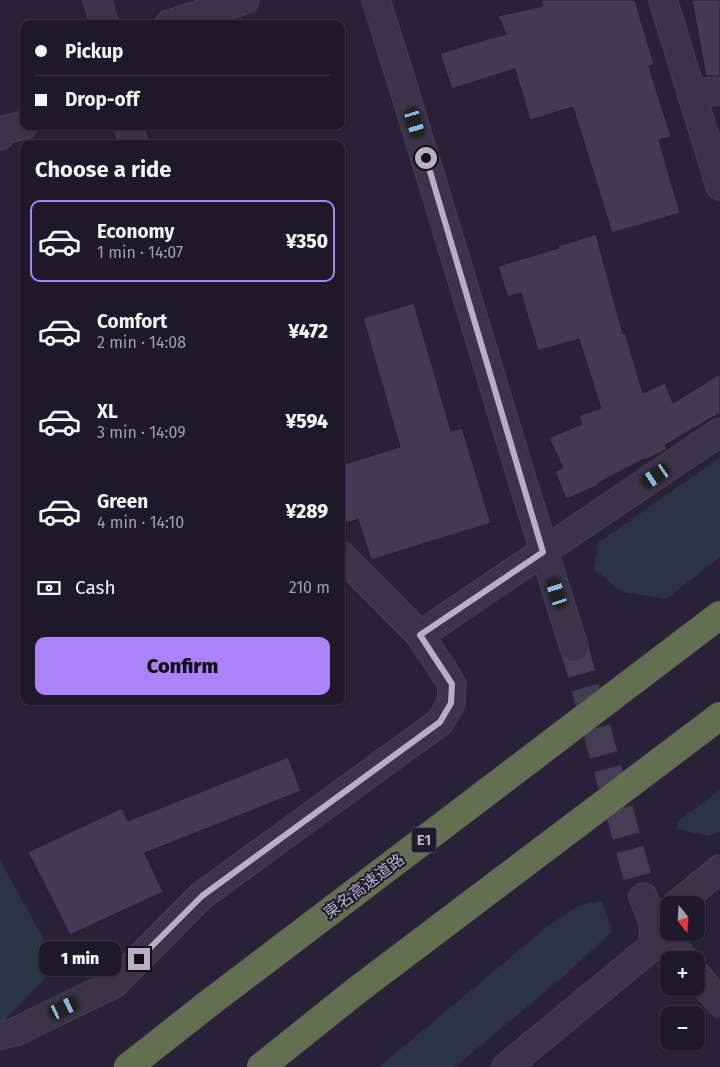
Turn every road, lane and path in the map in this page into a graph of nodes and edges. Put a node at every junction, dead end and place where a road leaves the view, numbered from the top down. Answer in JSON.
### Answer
{"nodes":[{"id":1,"x":97,"y":0,"type":"edge"},
{"id":2,"x":245,"y":0,"type":"edge"},
{"id":3,"x":376,"y":0,"type":"edge"},
{"id":4,"x":663,"y":0,"type":"edge"},
{"id":5,"x":104,"y":20,"type":"edge"},
{"id":6,"x":182,"y":20,"type":"edge"},
{"id":7,"x":720,"y":91,"type":"edge"},
{"id":8,"x":691,"y":93,"type":"junction"},
{"id":9,"x":20,"y":126,"type":"edge"},
{"id":10,"x":0,"y":136,"type":"edge"},
{"id":11,"x":720,"y":186,"type":"edge"},
{"id":12,"x":720,"y":432,"type":"edge"},
{"id":13,"x":543,"y":552,"type":"junction"},
{"id":14,"x":345,"y":559,"type":"edge"},
{"id":15,"x":720,"y":616,"type":"edge"},
{"id":16,"x":420,"y":635,"type":"junction"},
{"id":17,"x":574,"y":647,"type":"tunnel mouth"},
{"id":18,"x":720,"y":716,"type":"edge"},
{"id":19,"x":720,"y":869,"type":"edge"},
{"id":20,"x":687,"y":896,"type":"edge"},
{"id":21,"x":643,"y":897,"type":"tunnel mouth"},
{"id":22,"x":660,"y":915,"type":"edge"},
{"id":23,"x":660,"y":923,"type":"tunnel mouth"},
{"id":24,"x":705,"y":985,"type":"edge"},
{"id":25,"x":356,"y":991,"type":"junction"},
{"id":26,"x":720,"y":1003,"type":"edge"},
{"id":27,"x":0,"y":1035,"type":"edge"},
{"id":28,"x":128,"y":1067,"type":"edge"},
{"id":29,"x":260,"y":1067,"type":"edge"},
{"id":30,"x":279,"y":1067,"type":"edge"},
{"id":31,"x":506,"y":1067,"type":"edge"}],
"edges":[{"from":1,"to":5,"type":"street"},
{"from":2,"to":6,"type":"street"},
{"from":3,"to":13,"type":"street"},
{"from":4,"to":8,"type":"street"},
{"from":7,"to":8,"type":"street"},
{"from":8,"to":11,"type":"street"},
{"from":9,"to":10,"type":"street"},
{"from":12,"to":13,"type":"street"},
{"from":13,"to":16,"type":"street"},
{"from":13,"to":17,"type":"street"},
{"from":14,"to":16,"type":"street"},
{"from":15,"to":28,"type":"highway","name":"東名高速道路","number":"E1"},
{"from":16,"to":27,"type":"street"},
{"from":18,"to":25,"type":"highway"},
{"from":19,"to":20,"type":"street"},
{"from":21,"to":22,"type":"street"},
{"from":23,"to":31,"type":"street"},
{"from":24,"to":26,"type":"street"},
{"from":25,"to":29,"type":"highway"},
{"from":25,"to":30,"type":"highway"}]}
